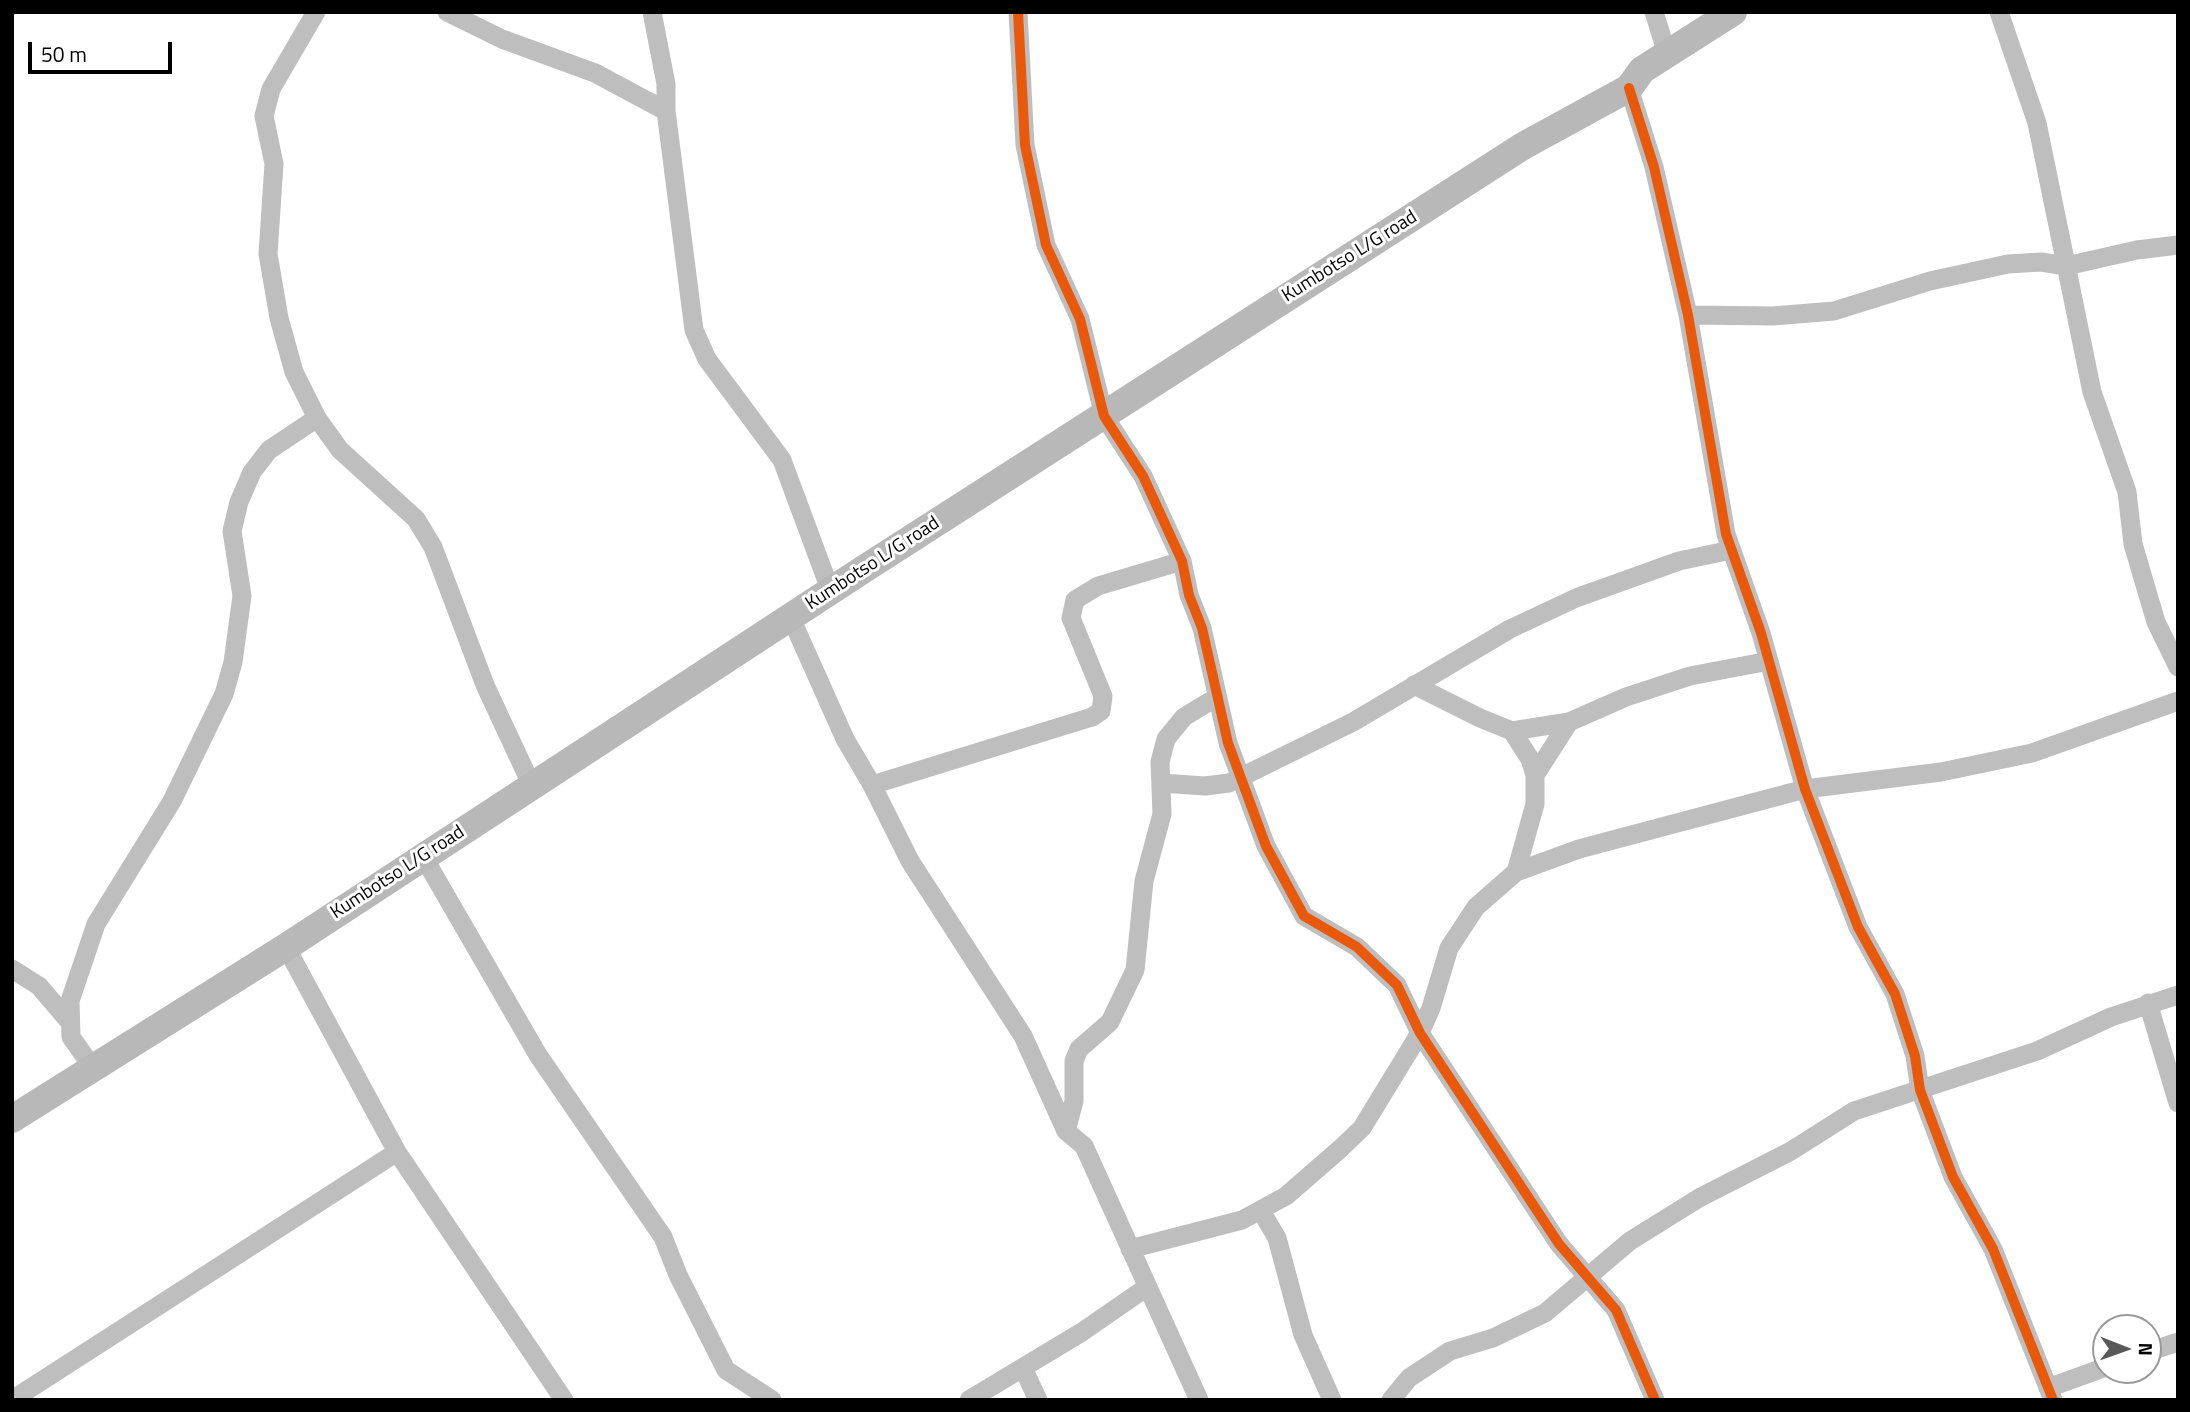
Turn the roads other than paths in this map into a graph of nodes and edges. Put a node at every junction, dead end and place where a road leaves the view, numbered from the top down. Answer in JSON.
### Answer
{"nodes":[{"id":1,"x":316,"y":12,"type":"edge"},
{"id":2,"x":447,"y":12,"type":"edge"},
{"id":3,"x":652,"y":12,"type":"edge"},
{"id":4,"x":1018,"y":12,"type":"edge"},
{"id":5,"x":1654,"y":12,"type":"edge"},
{"id":6,"x":1734,"y":12,"type":"edge"},
{"id":7,"x":1999,"y":12,"type":"edge"},
{"id":8,"x":1667,"y":54,"type":"junction"},
{"id":9,"x":1629,"y":88,"type":"junction"},
{"id":10,"x":666,"y":111,"type":"junction"},
{"id":11,"x":2178,"y":246,"type":"edge"},
{"id":12,"x":2066,"y":266,"type":"junction"},
{"id":13,"x":1688,"y":315,"type":"junction"},
{"id":14,"x":1104,"y":416,"type":"junction"},
{"id":15,"x":317,"y":418,"type":"junction"},
{"id":16,"x":1731,"y":550,"type":"junction"},
{"id":17,"x":1182,"y":561,"type":"junction"},
{"id":18,"x":831,"y":592,"type":"junction"},
{"id":19,"x":791,"y":618,"type":"junction"},
{"id":20,"x":1769,"y":661,"type":"junction"},
{"id":21,"x":2178,"y":667,"type":"edge"},
{"id":22,"x":1414,"y":685,"type":"junction"},
{"id":23,"x":1217,"y":697,"type":"junction"},
{"id":24,"x":2178,"y":701,"type":"edge"},
{"id":25,"x":1569,"y":722,"type":"junction"},
{"id":26,"x":1512,"y":731,"type":"junction"},
{"id":27,"x":1535,"y":775,"type":"junction"},
{"id":28,"x":1241,"y":776,"type":"junction"},
{"id":29,"x":1161,"y":783,"type":"junction"},
{"id":30,"x":872,"y":785,"type":"junction"},
{"id":31,"x":531,"y":786,"type":"junction"},
{"id":32,"x":1805,"y":789,"type":"junction"},
{"id":33,"x":423,"y":856,"type":"junction"},
{"id":34,"x":1516,"y":872,"type":"junction"},
{"id":35,"x":286,"y":947,"type":"junction"},
{"id":36,"x":12,"y":969,"type":"edge"},
{"id":37,"x":1439,"y":982,"type":"junction"},
{"id":38,"x":1397,"y":985,"type":"junction"},
{"id":39,"x":2178,"y":995,"type":"edge"},
{"id":40,"x":2148,"y":1003,"type":"junction"},
{"id":41,"x":68,"y":1020,"type":"junction"},
{"id":42,"x":1420,"y":1033,"type":"junction"},
{"id":43,"x":93,"y":1068,"type":"junction"},
{"id":44,"x":1920,"y":1090,"type":"junction"},
{"id":45,"x":2178,"y":1103,"type":"edge"},
{"id":46,"x":12,"y":1119,"type":"edge"},
{"id":47,"x":1066,"y":1131,"type":"junction"},
{"id":48,"x":397,"y":1152,"type":"junction"},
{"id":49,"x":1261,"y":1211,"type":"junction"},
{"id":50,"x":1129,"y":1249,"type":"junction"},
{"id":51,"x":1591,"y":1277,"type":"junction"},
{"id":52,"x":1147,"y":1287,"type":"junction"},
{"id":53,"x":1023,"y":1368,"type":"junction"},
{"id":54,"x":2092,"y":1374,"type":"edge"},
{"id":55,"x":2051,"y":1394,"type":"edge"},
{"id":56,"x":12,"y":1400,"type":"edge"},
{"id":57,"x":564,"y":1400,"type":"edge"},
{"id":58,"x":772,"y":1400,"type":"edge"},
{"id":59,"x":968,"y":1400,"type":"edge"},
{"id":60,"x":1038,"y":1400,"type":"edge"},
{"id":61,"x":1199,"y":1400,"type":"edge"},
{"id":62,"x":1332,"y":1400,"type":"edge"},
{"id":63,"x":1391,"y":1400,"type":"edge"},
{"id":64,"x":1655,"y":1400,"type":"edge"}],
"edges":[{"from":1,"to":15,"type":"street"},
{"from":2,"to":10,"type":"street"},
{"from":3,"to":10,"type":"street"},
{"from":4,"to":14,"type":"street"},
{"from":5,"to":8,"type":"street"},
{"from":6,"to":8,"type":"main road","name":"Kumbotso L/G road"},
{"from":7,"to":12,"type":"street"},
{"from":8,"to":9,"type":"main road","name":"Kumbotso L/G road"},
{"from":9,"to":13,"type":"street"},
{"from":9,"to":14,"type":"main road","name":"Kumbotso L/G road"},
{"from":10,"to":18,"type":"street"},
{"from":11,"to":12,"type":"street"},
{"from":12,"to":13,"type":"street"},
{"from":12,"to":21,"type":"street"},
{"from":13,"to":16,"type":"street"},
{"from":14,"to":17,"type":"street"},
{"from":14,"to":18,"type":"main road","name":"Kumbotso L/G road"},
{"from":15,"to":31,"type":"street"},
{"from":15,"to":41,"type":"street"},
{"from":16,"to":20,"type":"street"},
{"from":16,"to":22,"type":"street"},
{"from":17,"to":23,"type":"street"},
{"from":17,"to":30,"type":"street"},
{"from":18,"to":19,"type":"main road","name":"Kumbotso L/G road"},
{"from":19,"to":30,"type":"street"},
{"from":19,"to":31,"type":"main road","name":"Kumbotso L/G road"},
{"from":20,"to":25,"type":"street"},
{"from":20,"to":32,"type":"street"},
{"from":22,"to":26,"type":"street"},
{"from":22,"to":28,"type":"street"},
{"from":23,"to":28,"type":"street"},
{"from":23,"to":29,"type":"street"},
{"from":24,"to":32,"type":"street"},
{"from":25,"to":26,"type":"street"},
{"from":25,"to":27,"type":"street"},
{"from":26,"to":27,"type":"street"},
{"from":27,"to":34,"type":"street"},
{"from":28,"to":29,"type":"street"},
{"from":28,"to":38,"type":"street"},
{"from":29,"to":47,"type":"street"},
{"from":30,"to":47,"type":"street"},
{"from":31,"to":33,"type":"main road","name":"Kumbotso L/G road"},
{"from":32,"to":34,"type":"street"},
{"from":32,"to":44,"type":"street"},
{"from":33,"to":35,"type":"main road","name":"Kumbotso L/G road"},
{"from":33,"to":58,"type":"street"},
{"from":34,"to":37,"type":"street"},
{"from":35,"to":43,"type":"main road","name":"Kumbotso L/G road"},
{"from":35,"to":48,"type":"street"},
{"from":36,"to":41,"type":"street"},
{"from":37,"to":38,"type":"street"},
{"from":37,"to":42,"type":"street"},
{"from":38,"to":42,"type":"street"},
{"from":39,"to":40,"type":"street"},
{"from":40,"to":44,"type":"street"},
{"from":40,"to":45,"type":"street"},
{"from":41,"to":43,"type":"street"},
{"from":42,"to":49,"type":"street"},
{"from":42,"to":51,"type":"street"},
{"from":43,"to":46,"type":"main road","name":"Kumbotso L/G road"},
{"from":44,"to":51,"type":"street"},
{"from":44,"to":55,"type":"street"},
{"from":47,"to":50,"type":"street"},
{"from":48,"to":56,"type":"street"},
{"from":48,"to":57,"type":"street"},
{"from":49,"to":50,"type":"street"},
{"from":49,"to":62,"type":"street"},
{"from":50,"to":52,"type":"street"},
{"from":51,"to":63,"type":"street"},
{"from":51,"to":64,"type":"street"},
{"from":52,"to":53,"type":"street"},
{"from":52,"to":61,"type":"street"},
{"from":53,"to":59,"type":"street"},
{"from":53,"to":60,"type":"street"},
{"from":54,"to":55,"type":"street"}]}
